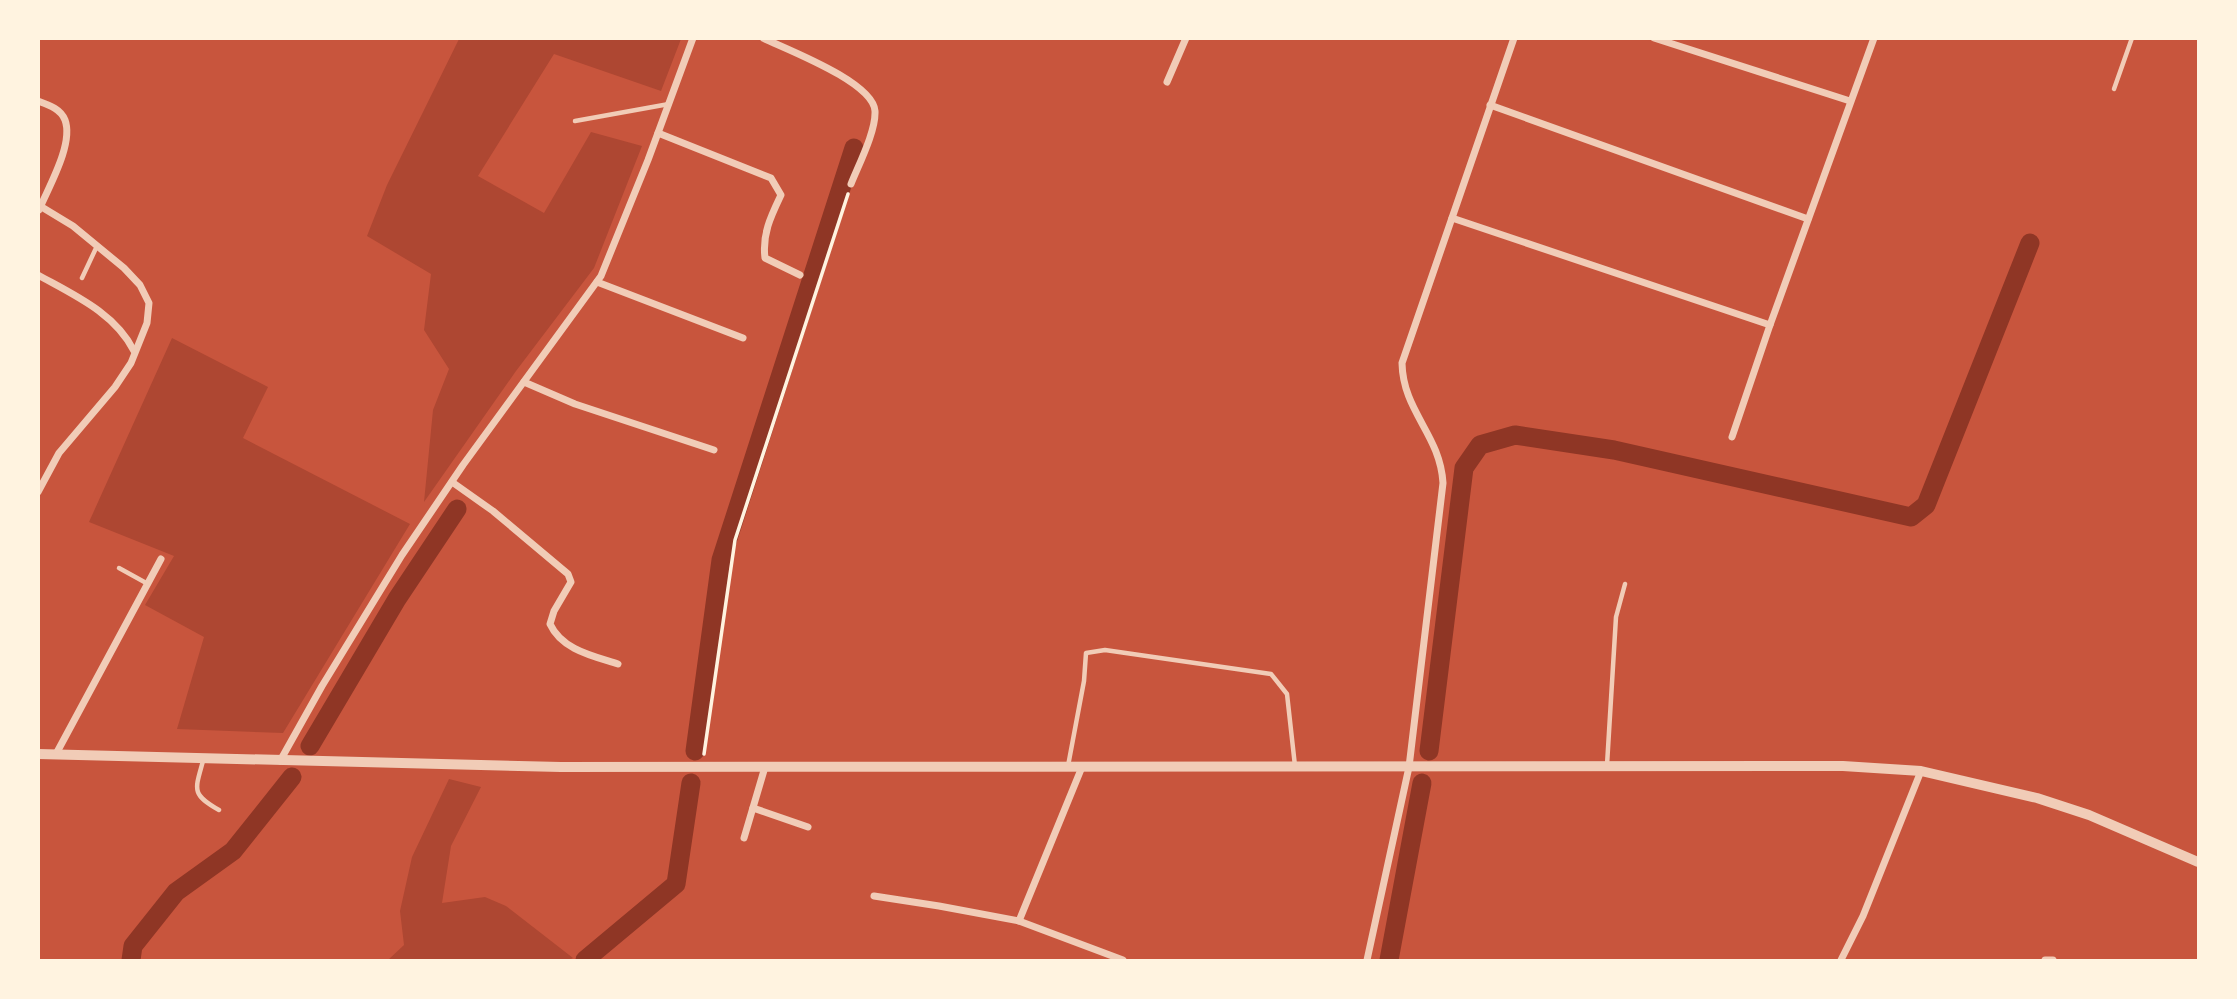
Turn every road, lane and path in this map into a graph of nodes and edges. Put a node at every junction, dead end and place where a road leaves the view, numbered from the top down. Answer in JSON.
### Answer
{"nodes":[{"id":1,"x":693,"y":38,"type":"edge"},
{"id":2,"x":764,"y":38,"type":"edge"},
{"id":3,"x":1186,"y":38,"type":"edge"},
{"id":4,"x":1514,"y":38,"type":"edge"},
{"id":5,"x":1654,"y":38,"type":"edge"},
{"id":6,"x":1874,"y":38,"type":"edge"},
{"id":7,"x":2132,"y":38,"type":"edge"},
{"id":8,"x":1167,"y":82,"type":"dead end"},
{"id":9,"x":2114,"y":89,"type":"dead end"},
{"id":10,"x":38,"y":101,"type":"edge"},
{"id":11,"x":1850,"y":101,"type":"junction"},
{"id":12,"x":669,"y":104,"type":"junction"},
{"id":13,"x":1490,"y":105,"type":"junction"},
{"id":14,"x":575,"y":121,"type":"dead end"},
{"id":15,"x":658,"y":133,"type":"junction"},
{"id":16,"x":851,"y":184,"type":"joint"},
{"id":17,"x":39,"y":208,"type":"edge"},
{"id":18,"x":1452,"y":218,"type":"junction"},
{"id":19,"x":1808,"y":219,"type":"junction"},
{"id":20,"x":97,"y":246,"type":"junction"},
{"id":21,"x":38,"y":275,"type":"edge"},
{"id":22,"x":800,"y":275,"type":"dead end"},
{"id":23,"x":82,"y":278,"type":"dead end"},
{"id":24,"x":597,"y":282,"type":"junction"},
{"id":25,"x":1770,"y":325,"type":"junction"},
{"id":26,"x":743,"y":338,"type":"dead end"},
{"id":27,"x":134,"y":351,"type":"junction"},
{"id":28,"x":524,"y":382,"type":"junction"},
{"id":29,"x":1732,"y":437,"type":"dead end"},
{"id":30,"x":714,"y":450,"type":"dead end"},
{"id":31,"x":452,"y":482,"type":"junction"},
{"id":32,"x":38,"y":492,"type":"edge"},
{"id":33,"x":161,"y":559,"type":"dead end"},
{"id":34,"x":119,"y":568,"type":"dead end"},
{"id":35,"x":148,"y":584,"type":"junction"},
{"id":36,"x":1625,"y":584,"type":"dead end"},
{"id":37,"x":618,"y":664,"type":"dead end"},
{"id":38,"x":38,"y":754,"type":"edge"},
{"id":39,"x":56,"y":754,"type":"junction"},
{"id":40,"x":203,"y":758,"type":"junction"},
{"id":41,"x":280,"y":761,"type":"junction"},
{"id":42,"x":1607,"y":766,"type":"junction"},
{"id":43,"x":703,"y":767,"type":"junction"},
{"id":44,"x":765,"y":767,"type":"junction"},
{"id":45,"x":1068,"y":767,"type":"junction"},
{"id":46,"x":1082,"y":767,"type":"junction"},
{"id":47,"x":1295,"y":767,"type":"junction"},
{"id":48,"x":1409,"y":767,"type":"junction"},
{"id":49,"x":1922,"y":771,"type":"junction"},
{"id":50,"x":753,"y":808,"type":"junction"},
{"id":51,"x":219,"y":810,"type":"dead end"},
{"id":52,"x":808,"y":827,"type":"dead end"},
{"id":53,"x":744,"y":838,"type":"dead end"},
{"id":54,"x":2199,"y":862,"type":"edge"},
{"id":55,"x":874,"y":896,"type":"dead end"},
{"id":56,"x":1019,"y":921,"type":"junction"},
{"id":57,"x":1123,"y":961,"type":"edge"},
{"id":58,"x":1367,"y":961,"type":"edge"},
{"id":59,"x":1841,"y":961,"type":"edge"},
{"id":60,"x":2045,"y":961,"type":"edge"},
{"id":61,"x":2053,"y":961,"type":"edge"}],
"edges":[{"from":1,"to":12,"type":"street"},
{"from":2,"to":16,"type":"street"},
{"from":3,"to":8,"type":"street"},
{"from":4,"to":13,"type":"street"},
{"from":5,"to":11,"type":"street"},
{"from":6,"to":11,"type":"street"},
{"from":7,"to":9,"type":"lane"},
{"from":10,"to":17,"type":"street"},
{"from":11,"to":19,"type":"street"},
{"from":12,"to":14,"type":"lane"},
{"from":12,"to":15,"type":"street"},
{"from":13,"to":18,"type":"street"},
{"from":13,"to":19,"type":"street"},
{"from":15,"to":22,"type":"street"},
{"from":15,"to":24,"type":"street"},
{"from":16,"to":43,"type":"path"},
{"from":17,"to":20,"type":"street"},
{"from":18,"to":25,"type":"street"},
{"from":18,"to":48,"type":"street"},
{"from":19,"to":25,"type":"street"},
{"from":20,"to":23,"type":"lane"},
{"from":20,"to":27,"type":"street"},
{"from":21,"to":27,"type":"street"},
{"from":24,"to":26,"type":"street"},
{"from":24,"to":28,"type":"street"},
{"from":25,"to":29,"type":"street"},
{"from":27,"to":32,"type":"street"},
{"from":28,"to":30,"type":"street"},
{"from":28,"to":31,"type":"street"},
{"from":31,"to":37,"type":"street"},
{"from":31,"to":41,"type":"street"},
{"from":33,"to":35,"type":"street"},
{"from":34,"to":35,"type":"lane"},
{"from":35,"to":39,"type":"street"},
{"from":36,"to":42,"type":"lane"},
{"from":38,"to":39,"type":"street"},
{"from":39,"to":40,"type":"street"},
{"from":40,"to":41,"type":"street"},
{"from":40,"to":51,"type":"lane"},
{"from":41,"to":43,"type":"street"},
{"from":42,"to":48,"type":"street"},
{"from":42,"to":49,"type":"street"},
{"from":43,"to":44,"type":"street"},
{"from":44,"to":45,"type":"street"},
{"from":44,"to":50,"type":"street"},
{"from":45,"to":46,"type":"street"},
{"from":45,"to":47,"type":"lane"},
{"from":46,"to":47,"type":"street"},
{"from":46,"to":56,"type":"street"},
{"from":47,"to":48,"type":"street"},
{"from":48,"to":58,"type":"street"},
{"from":49,"to":54,"type":"street"},
{"from":49,"to":59,"type":"street"},
{"from":50,"to":52,"type":"street"},
{"from":50,"to":53,"type":"street"},
{"from":55,"to":56,"type":"street"},
{"from":56,"to":57,"type":"street"},
{"from":60,"to":61,"type":"street"}]}
